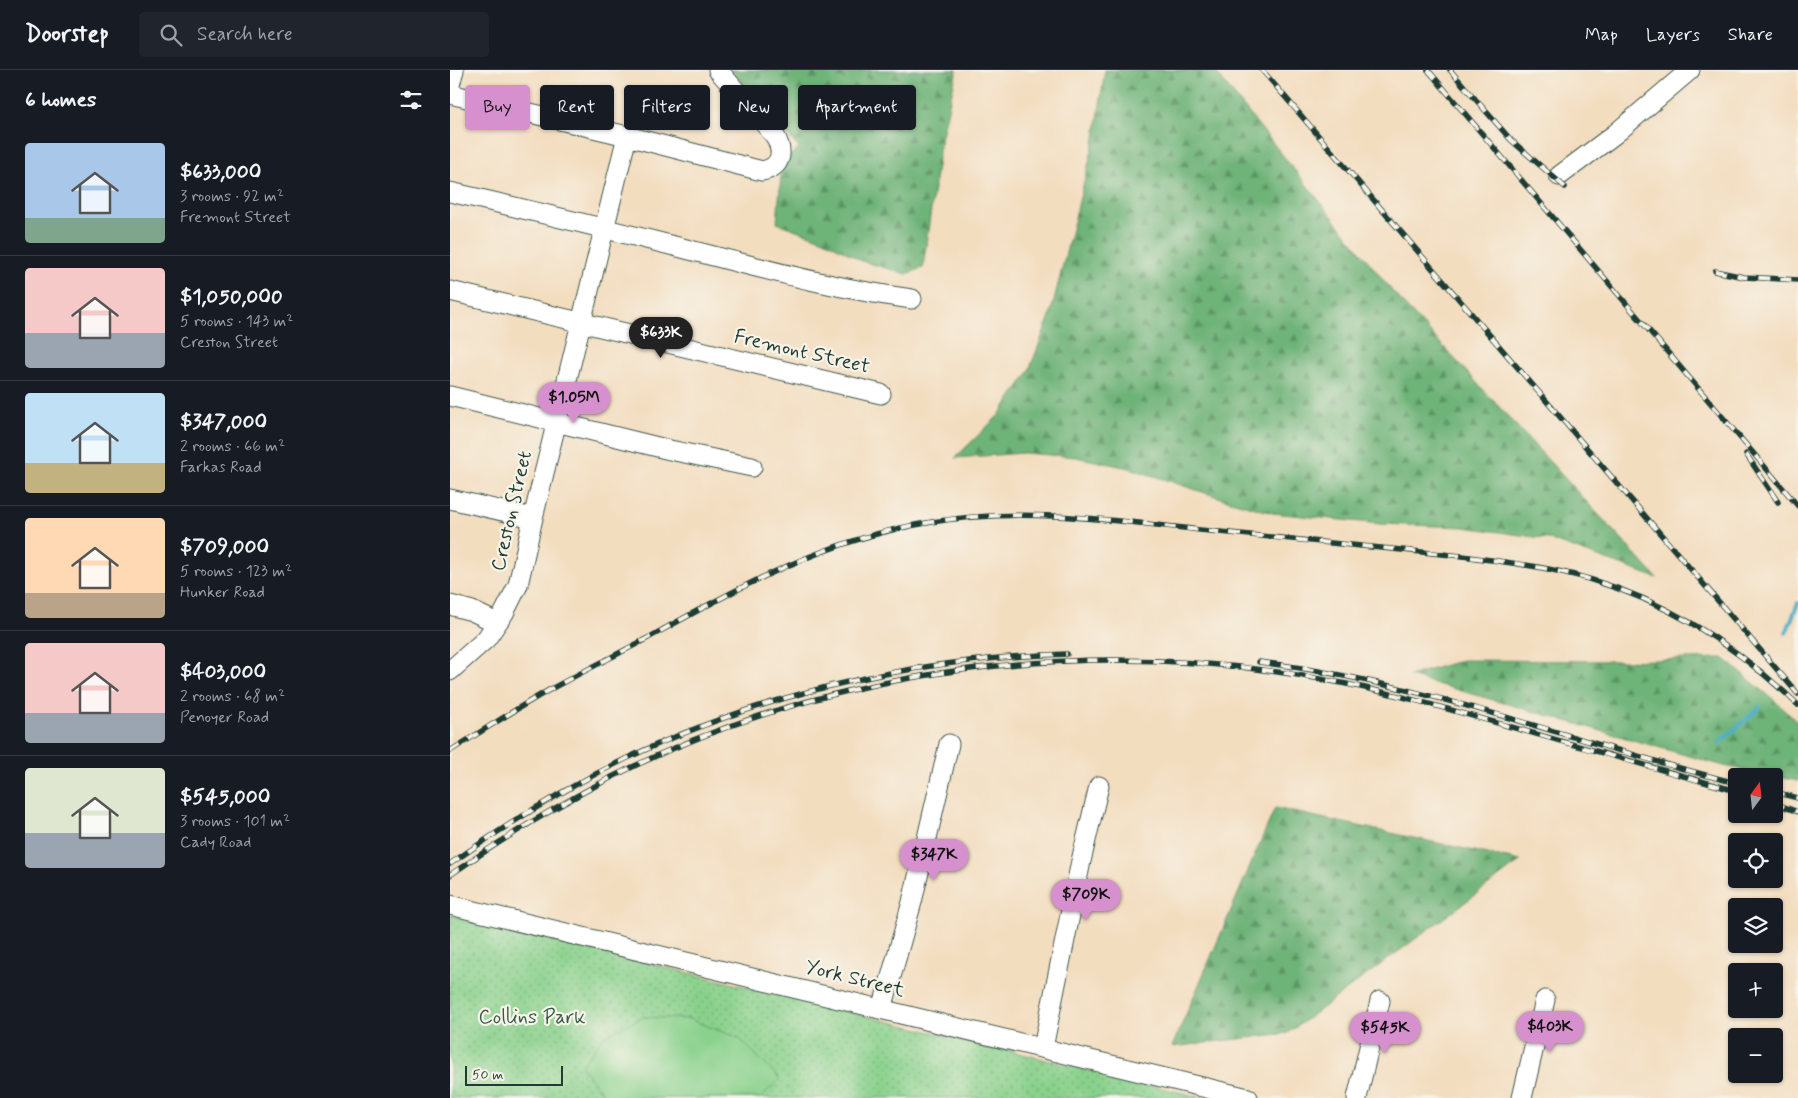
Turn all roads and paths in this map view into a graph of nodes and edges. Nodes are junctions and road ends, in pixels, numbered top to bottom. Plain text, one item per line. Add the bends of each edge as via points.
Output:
1 (454, 70) edge
2 (718, 70) edge
3 (1690, 70) edge
4 (450, 85) edge
5 (450, 94) edge
6 (627, 136) junction
7 (1559, 176) dead end
8 (450, 192) edge
9 (605, 228) junction
10 (450, 291) edge
11 (912, 298) dead end
12 (581, 323) junction
13 (881, 394) dead end
14 (450, 396) edge
15 (557, 422) junction
16 (752, 467) dead end
17 (450, 499) edge
18 (533, 518) junction
19 (450, 605) edge
20 (497, 623) junction
21 (450, 671) edge
22 (949, 744) dead end
23 (1099, 786) dead end
24 (450, 905) edge
25 (1546, 1000) dead end
26 (1380, 1001) dead end
27 (882, 1009) junction
28 (1043, 1048) junction
29 (1248, 1098) edge
30 (1356, 1098) edge
31 (1522, 1098) edge

1 - 4 street
2 - 6 street via 775,136 780,151 777,164 771,169 762,170
3 - 7 street via 1615,134
5 - 6 street
6 - 9 street, Creston Street
8 - 9 street
9 - 11 street via 786,275 870,293
9 - 12 street, Creston Street
10 - 12 street, Fremont Street
12 - 13 street, Fremont Street
12 - 15 street, Creston Street
14 - 15 street
15 - 16 street
15 - 18 street, Creston Street
17 - 18 street
18 - 20 street, Creston Street via 518,585
19 - 20 street
20 - 21 street, Creston Street via 486,639
22 - 27 street via 912,902
23 - 28 street
24 - 27 street, York Street
25 - 31 street
26 - 30 street
27 - 28 street, York Street
28 - 29 street, York Street

